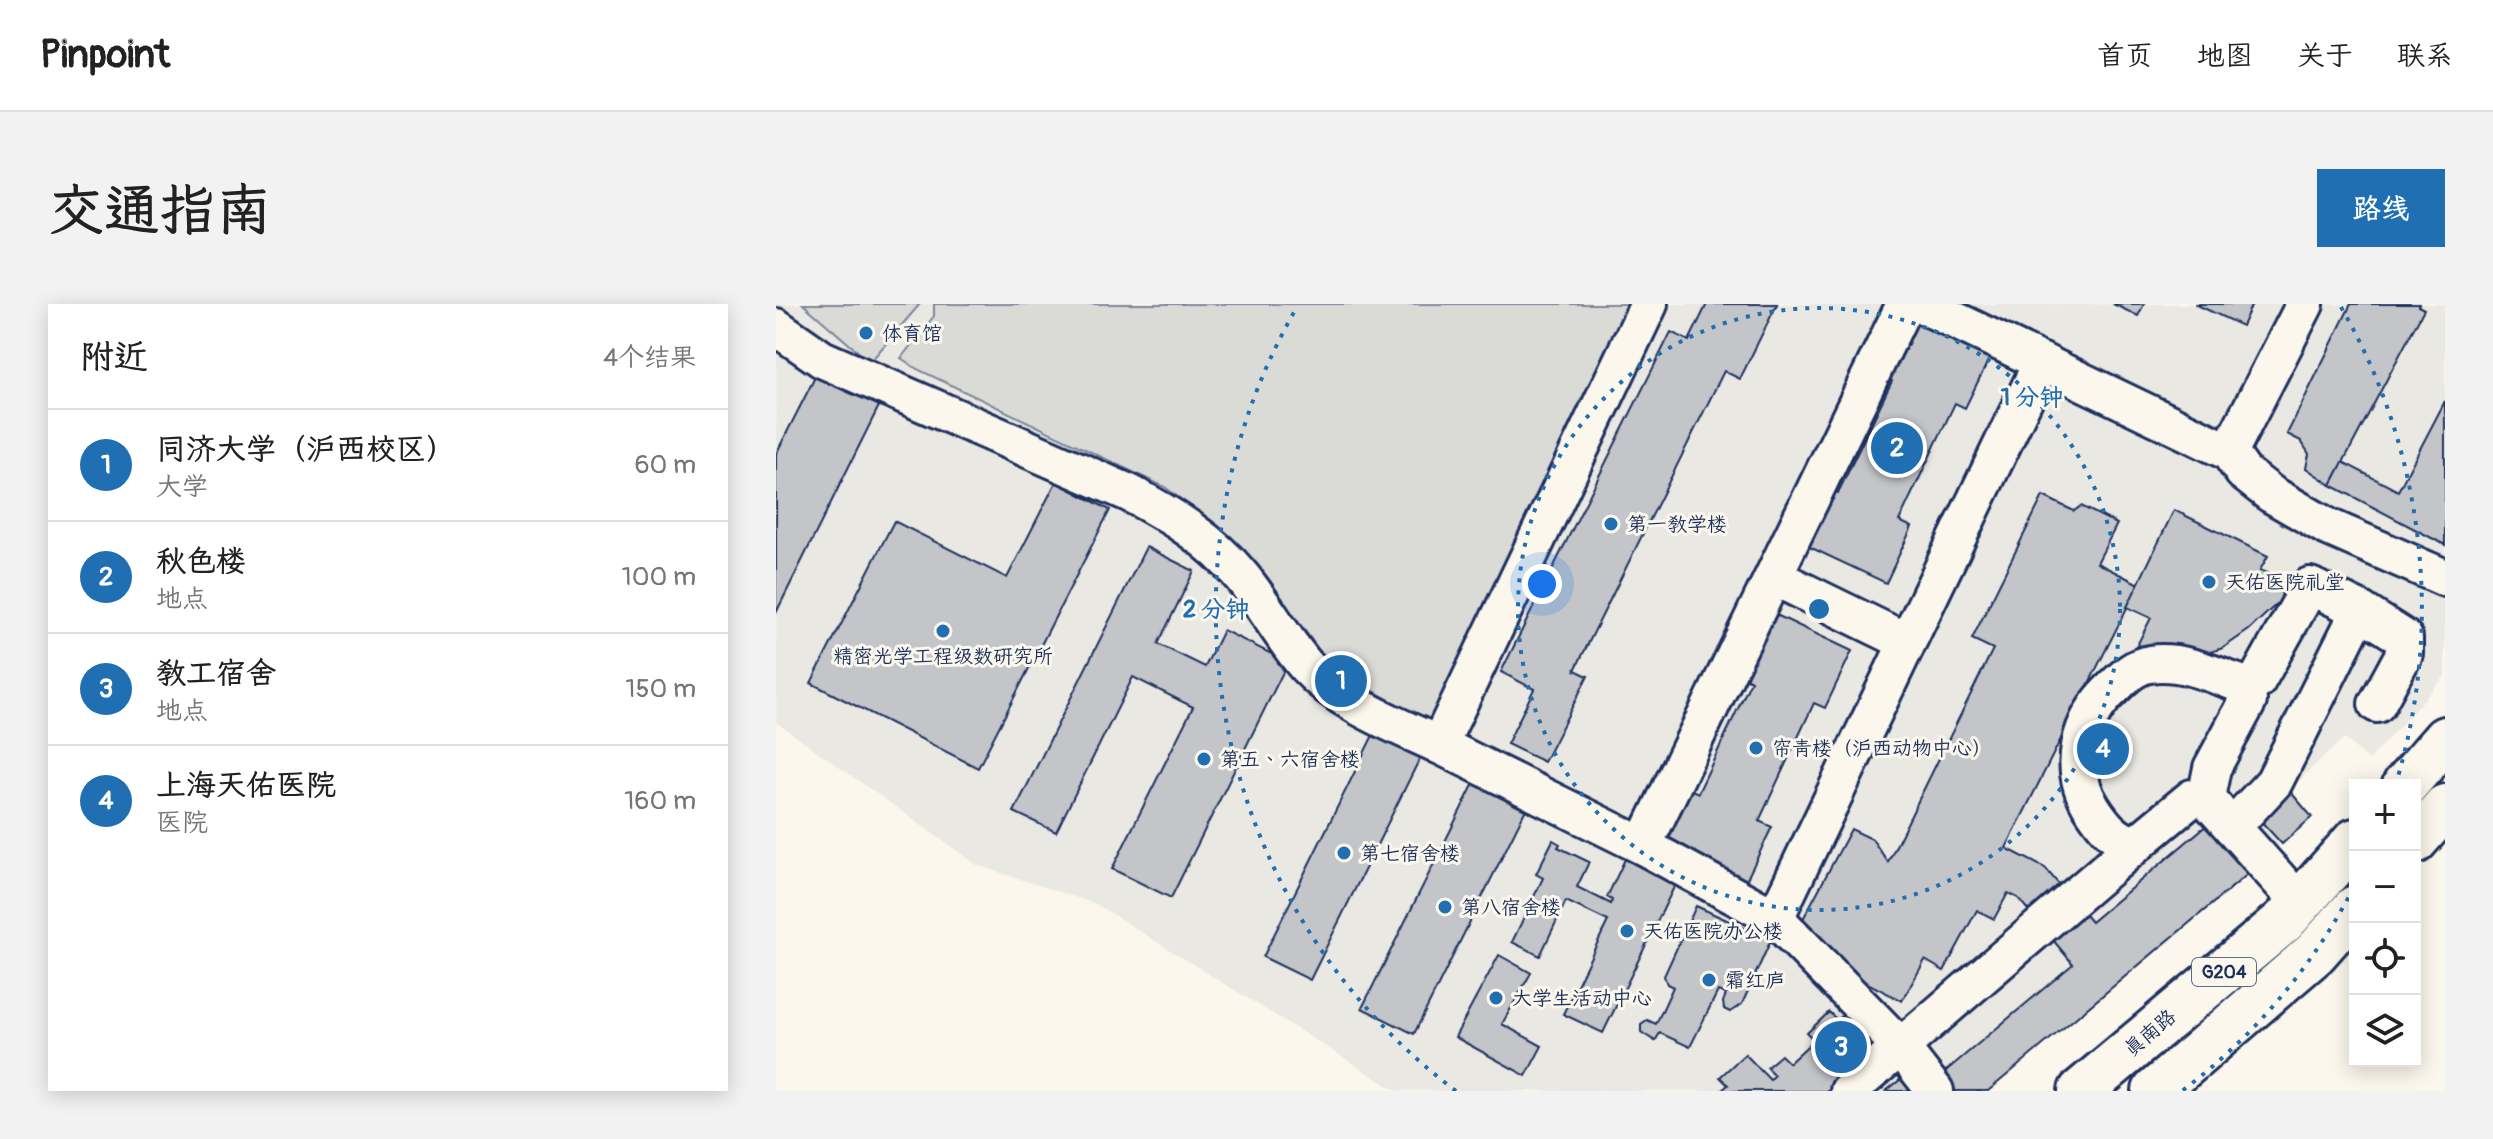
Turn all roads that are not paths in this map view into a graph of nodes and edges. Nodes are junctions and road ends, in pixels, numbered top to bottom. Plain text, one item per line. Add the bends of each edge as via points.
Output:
1 (1649, 304) edge
2 (1905, 304) edge
3 (1921, 304) edge
4 (2305, 304) edge
5 (776, 327) edge
6 (2042, 362) junction
7 (2229, 452) junction
8 (1774, 577) junction
9 (2445, 578) edge
10 (2360, 610) junction
11 (1907, 642) junction
12 (2246, 686) junction
13 (2377, 704) dead end
14 (2445, 739) edge
15 (1439, 745) junction
16 (2410, 779) edge
17 (2206, 798) junction
18 (2445, 807) edge
19 (2232, 827) junction
20 (2421, 834) edge
21 (2140, 841) junction
22 (1643, 846) junction
23 (2349, 848) edge
24 (2300, 903) junction
25 (2349, 915) edge
26 (1775, 918) junction
27 (1900, 1046) junction
28 (1849, 1091) edge
29 (1935, 1091) edge
30 (2081, 1091) edge
31 (2155, 1091) edge

1 - 15 lane
2 - 8 lane
3 - 6 lane
4 - 7 lane
5 - 15 lane via 822,359 1172,515 1240,574 1306,666 1338,695
6 - 7 lane
6 - 11 lane
7 - 9 lane via 2243,472 2326,526
8 - 11 lane
8 - 22 lane
10 - 12 lane via 2310,586 2257,681
10 - 13 lane via 2404,638 2404,654
10 - 19 lane via 2274,782
11 - 26 lane
12 - 17 lane via 2248,701 2212,768
12 - 21 lane via 2166,663 2146,664 2128,673 2091,714 2077,763 2086,798 2110,832 2129,843
14 - 16 main road
15 - 22 lane
17 - 19 lane
17 - 21 lane via 2192,798
18 - 20 main road
19 - 24 lane
21 - 27 lane
22 - 26 lane
23 - 24 main road, 真南路 / G204
24 - 30 main road, 真南路 / G204
25 - 31 main road, G204 via 2315,953
26 - 27 lane
27 - 28 lane
27 - 29 lane

